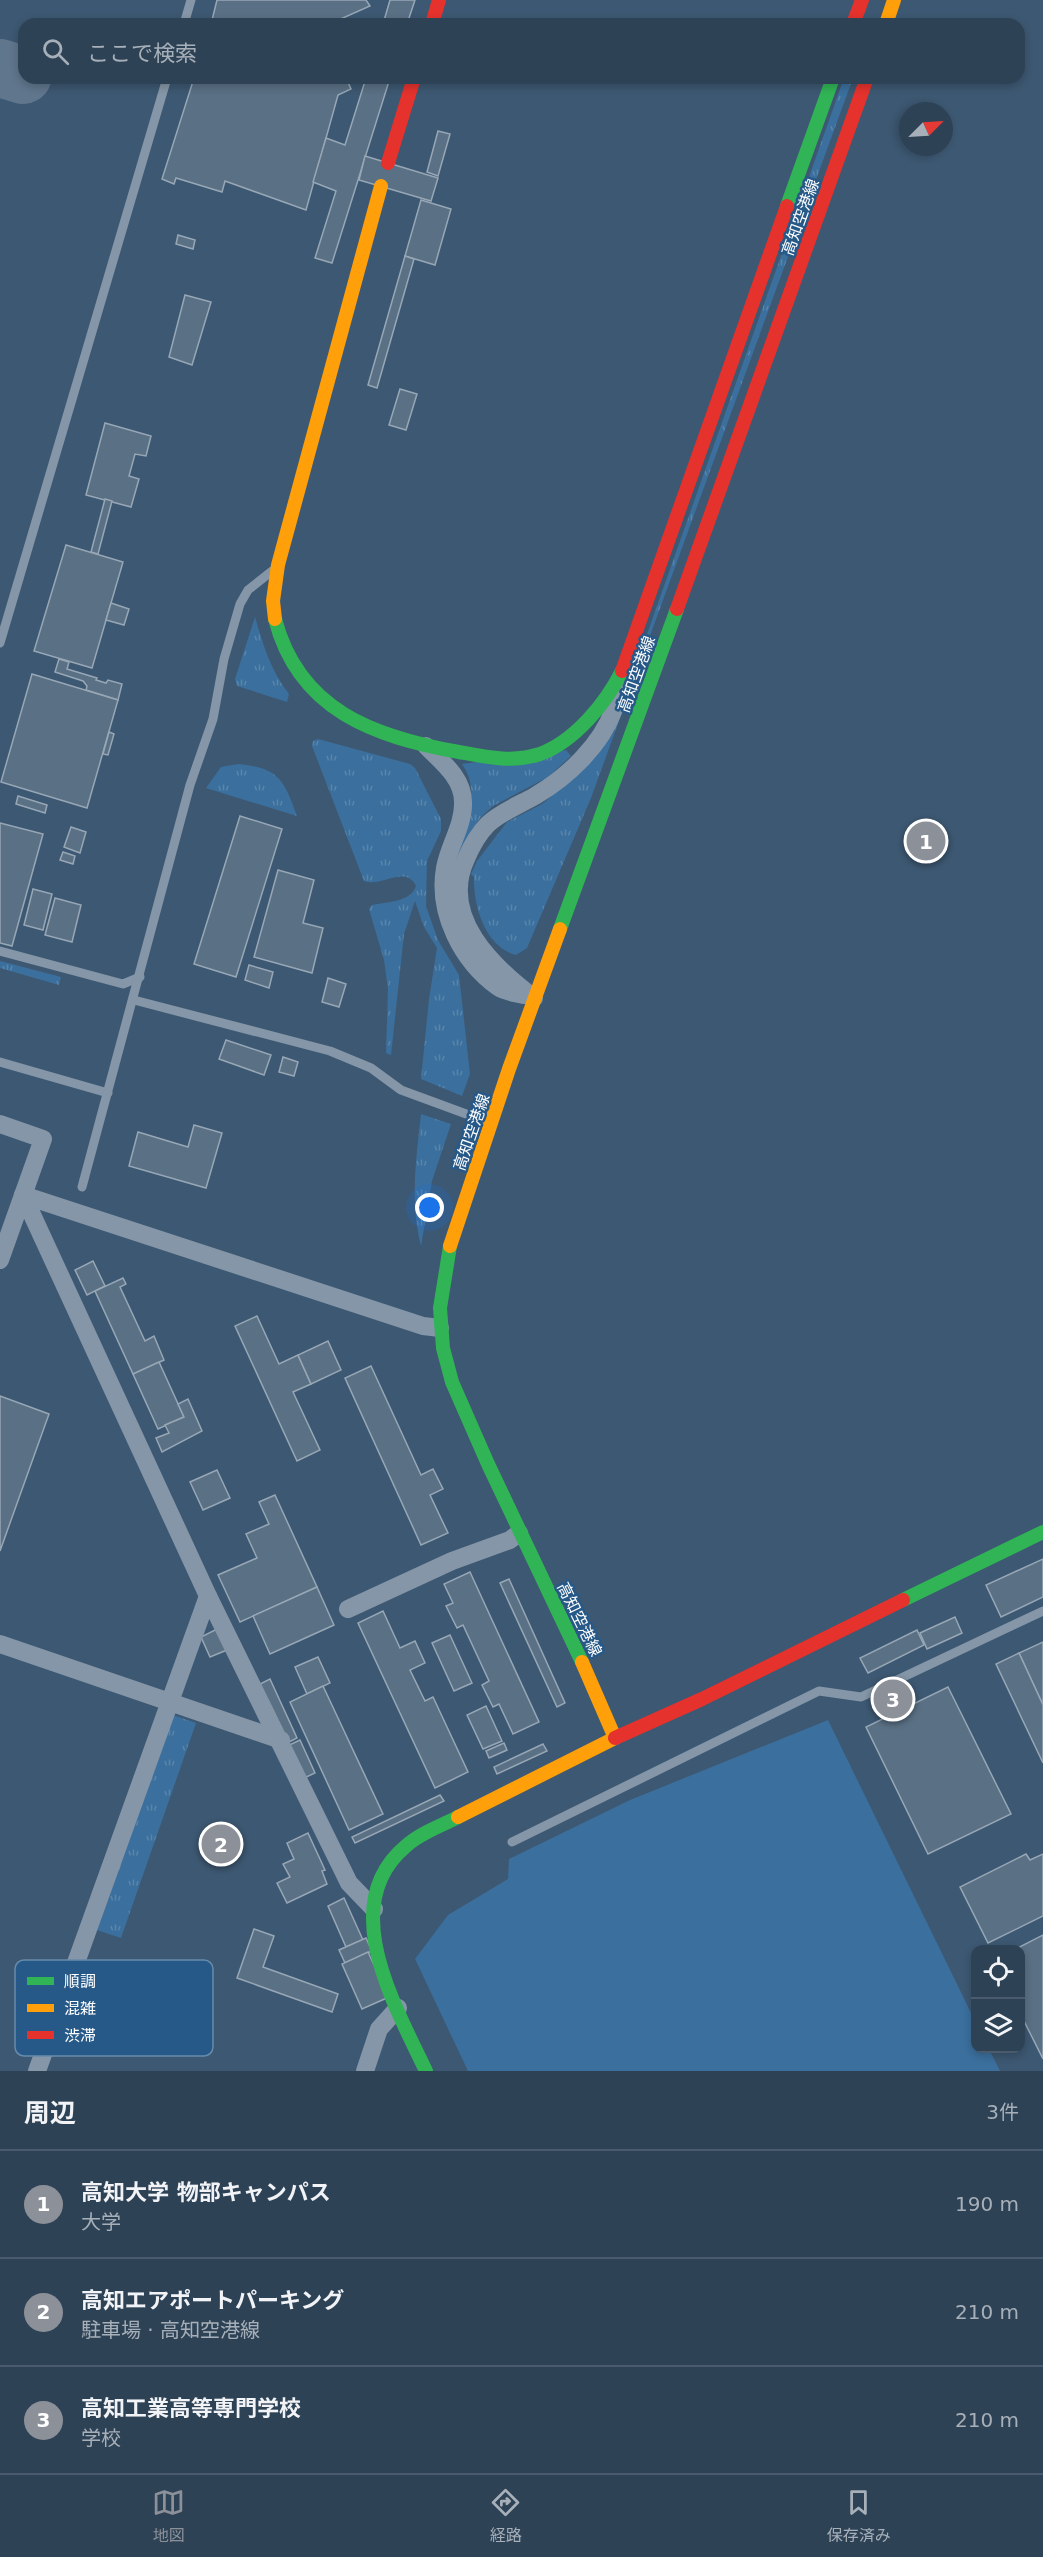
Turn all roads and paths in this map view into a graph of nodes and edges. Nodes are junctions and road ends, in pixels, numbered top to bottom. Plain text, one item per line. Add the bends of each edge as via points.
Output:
1 (191, 0) edge
2 (439, 0) edge
3 (862, 0) edge
4 (894, 0) edge
5 (186, 18) edge
6 (434, 18) edge
7 (855, 18) edge
8 (888, 18) edge
9 (165, 84) edge
10 (412, 84) edge
11 (831, 84) edge
12 (865, 84) edge
13 (388, 163) dead end
14 (381, 186) dead end
15 (278, 565) junction
16 (0, 643) edge
17 (621, 674) junction
18 (426, 746) junction
19 (0, 951) edge
20 (140, 977) junction
21 (534, 998) junction
22 (134, 1000) junction
23 (0, 1062) edge
24 (108, 1093) junction
25 (490, 1123) junction
26 (0, 1124) edge
27 (82, 1187) dead end
28 (23, 1195) junction
29 (0, 1260) edge
30 (440, 1328) junction
31 (1043, 1532) edge
32 (519, 1533) junction
33 (208, 1596) junction
34 (348, 1609) dead end
35 (1043, 1611) edge
36 (0, 1644) edge
37 (168, 1703) junction
38 (615, 1738) junction
39 (281, 1740) junction
40 (512, 1842) dead end
41 (374, 1909) junction
42 (77, 1960) edge
43 (398, 2008) junction
44 (42, 2056) edge
45 (37, 2071) edge
46 (365, 2071) edge
47 (426, 2071) edge

1 - 5 lane
2 - 6 main road
3 - 7 main road
4 - 8 main road
9 - 16 lane
10 - 13 main road
11 - 17 main road
12 - 21 main road, 高知空港線
14 - 15 main road
15 - 18 main road via 273,606 276,624 312,691 355,724
15 - 20 lane via 248,590 240,604 224,659 213,719 190,785
17 - 18 main road via 585,723 565,741 543,753 521,760 504,760
17 - 21 street via 613,710 585,753 569,772 487,825 472,844 461,868 461,906 477,944 505,976
18 - 21 street via 451,771 463,801 445,868 443,890 450,925 466,953 500,988
19 - 20 lane via 123,984
20 - 22 lane
21 - 25 main road, 高知空港線
22 - 24 lane
22 - 25 lane via 330,1051 371,1068 401,1090
23 - 24 lane
24 - 27 lane
25 - 30 main road, 高知空港線 via 458,1221 441,1297
26 - 28 street via 43,1139
28 - 29 street
28 - 30 street via 423,1326
28 - 33 street
30 - 32 main road, 高知空港線 via 444,1355 460,1401
31 - 38 main road
32 - 34 street
32 - 38 main road, 高知空港線
33 - 37 street
33 - 39 street
35 - 40 lane via 861,1697 819,1690
36 - 37 street
37 - 39 street
37 - 42 street
38 - 41 main road via 403,1847 379,1885
39 - 41 street via 349,1883
41 - 43 main road via 376,1955
43 - 46 street via 379,2029
43 - 47 main road
44 - 45 street

